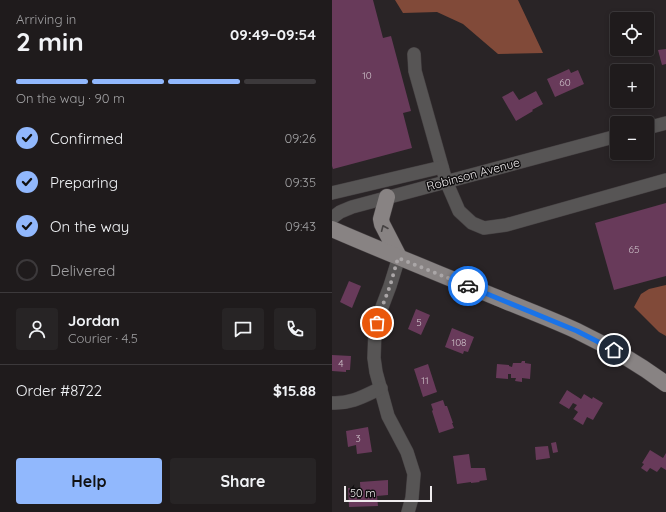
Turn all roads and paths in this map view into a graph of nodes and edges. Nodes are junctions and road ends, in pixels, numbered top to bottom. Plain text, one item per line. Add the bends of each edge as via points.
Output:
1 (414, 54) dead end
2 (666, 123) edge
3 (654, 126) edge
4 (610, 138) edge
5 (442, 167) junction
6 (666, 180) edge
7 (446, 181) junction
8 (332, 193) edge
9 (387, 197) junction
10 (332, 218) edge
11 (332, 229) edge
12 (398, 258) junction
13 (666, 384) edge
14 (381, 388) junction
15 (332, 403) edge
16 (408, 512) edge

1 - 5 street via 415,71
2 - 3 street
4 - 7 street, Robinson Avenue
5 - 7 street
5 - 8 street
6 - 7 street via 484,228 472,223 459,211
7 - 9 street, Robinson Avenue
9 - 10 street, Robinson Avenue via 352,207
12 -> 9 main road via 381,219
11 - 12 main road
12 - 13 main road via 577,331 614,350
12 - 14 street via 375,330 374,358
14 - 15 street via 354,401
14 - 16 street via 388,416 407,452 414,474

